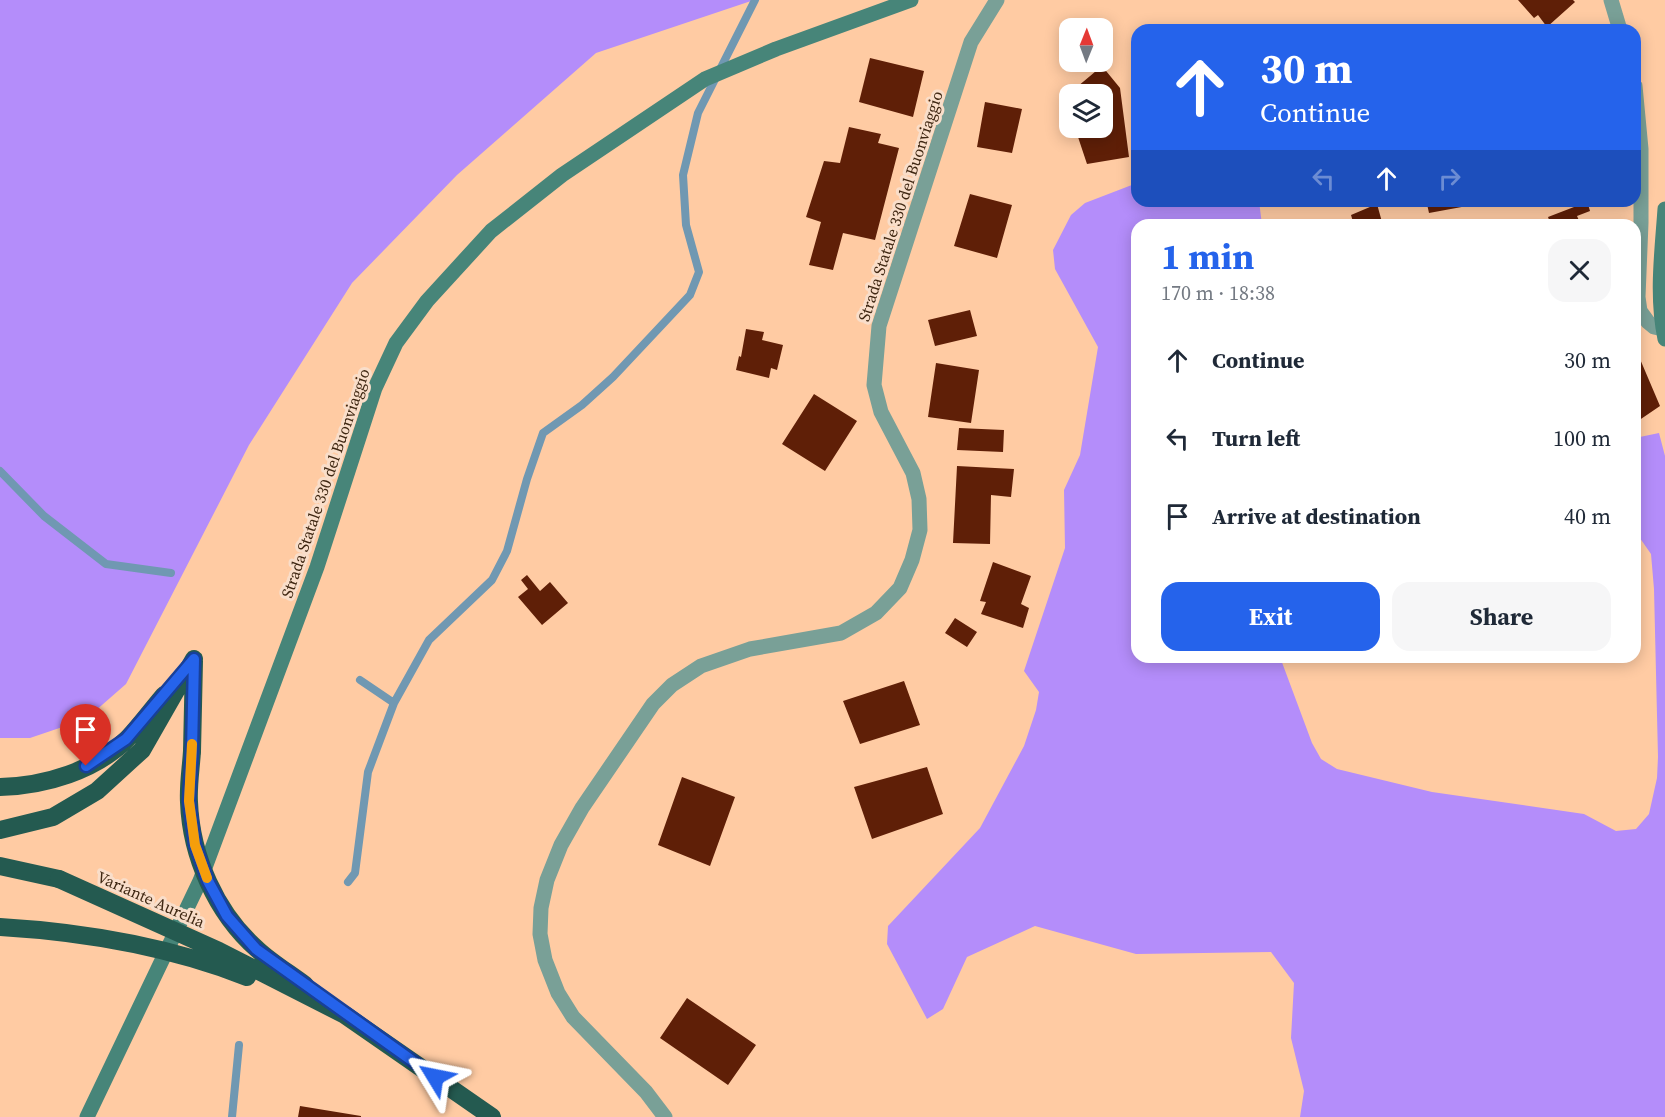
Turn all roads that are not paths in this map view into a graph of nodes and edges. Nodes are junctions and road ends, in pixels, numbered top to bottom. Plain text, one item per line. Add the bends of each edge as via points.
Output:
1 (911, 0) edge
2 (997, 0) edge
3 (1611, 0) edge
4 (1618, 24) edge
5 (1641, 160) edge
6 (1641, 207) edge
7 (1665, 209) edge
8 (1641, 312) edge
9 (1664, 334) edge
10 (194, 659) junction
11 (0, 787) edge
12 (0, 830) edge
13 (0, 866) edge
14 (0, 927) edge
15 (345, 1015) junction
16 (452, 1090) junction
17 (87, 1117) edge
18 (480, 1117) edge
19 (492, 1117) edge
20 (665, 1117) edge

1 - 17 main road, Strada Statale 330 del Buonviaggio, bridge via 705,79 562,175 491,231 427,301 396,343 375,388 317,567 200,881
2 - 20 street, Strada Statale 330 del Buonviaggio via 971,42 879,326 874,385 881,412 913,473 919,499 921,530 900,588 876,613 841,633 750,649 700,666 672,685 653,704 582,808 547,880 540,934 544,960 558,993 573,1017
3 - 4 street
5 - 6 street
7 - 9 main road via 1660,273
8 - 9 street
10 - 11 highway via 126,739 107,754 64,776 41,783
10 - 12 highway via 142,750 97,791 53,817
10 - 15 highway, bridge via 189,801 195,845 208,881 227,916 256,949
13 - 15 highway, Variante Aurelia, bridge via 58,879 219,951
14 - 15 highway, bridge via 58,930 144,945 232,971
15 - 16 highway, Variante Aurelia, bridge
16 - 18 highway, bridge
16 - 19 highway, Variante Aurelia, bridge

